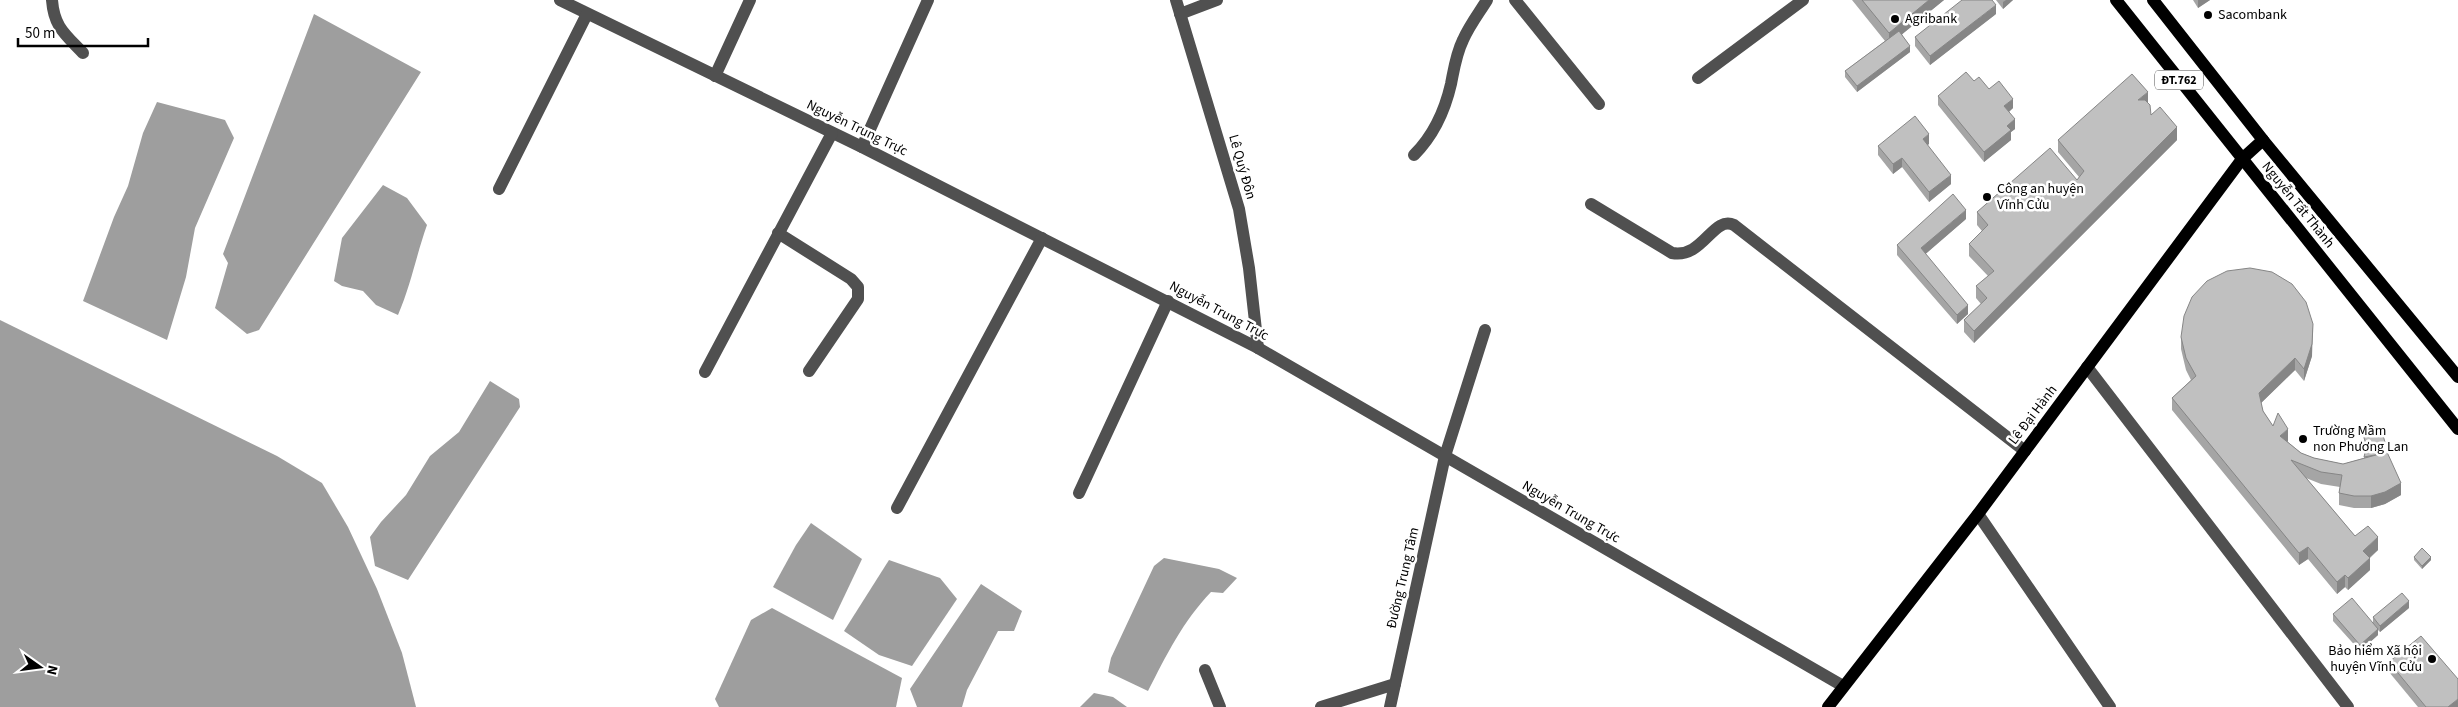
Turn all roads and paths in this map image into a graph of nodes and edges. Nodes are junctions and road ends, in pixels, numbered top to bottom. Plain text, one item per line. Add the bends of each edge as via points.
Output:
1 (52, 0) edge
2 (560, 0) edge
3 (750, 0) edge
4 (928, 0) edge
5 (1176, 0) edge
6 (1217, 0) edge
7 (1487, 0) edge
8 (1515, 0) edge
9 (1803, 0) edge
10 (2116, 0) edge
11 (2153, 0) edge
12 (587, 14) junction
13 (1180, 14) junction
14 (83, 53) dead end
15 (715, 76) junction
16 (1698, 78) dead end
17 (1599, 104) dead end
18 (832, 133) junction
19 (2263, 140) junction
20 (862, 147) junction
21 (1414, 155) dead end
22 (2242, 159) junction
23 (499, 189) dead end
24 (1591, 204) dead end
25 (778, 233) junction
26 (1042, 238) junction
27 (1168, 301) junction
28 (1485, 330) dead end
29 (1258, 348) junction
30 (2087, 367) junction
31 (809, 371) dead end
32 (704, 372) dead end
33 (2458, 377) edge
34 (2458, 429) edge
35 (2025, 451) junction
36 (1445, 456) junction
37 (1079, 493) dead end
38 (897, 508) dead end
39 (1978, 514) junction
40 (1205, 670) dead end
41 (1395, 684) junction
42 (1843, 686) junction
43 (1220, 707) edge
44 (1321, 707) edge
45 (1390, 707) edge
46 (1828, 707) edge
47 (2110, 707) edge
48 (2348, 707) edge

1 - 14 street via 58,27
2 - 12 street, Nguyễn Trung Trực
3 - 15 street
4 - 20 street
5 - 13 street, Lê Quý Đôn
6 - 13 street
7 - 21 street via 1463,39 1446,101 1432,131
8 - 17 street
9 - 16 street
10 - 22 main road, Nguyễn Tất Thành / ĐT.762
11 - 19 main road, Nguyễn Tất Thành / ĐT.762
12 - 15 street, Nguyễn Trung Trực
12 - 23 street
13 - 29 street, Lê Quý Đôn via 1238,209
15 - 18 street, Nguyễn Trung Trực
18 - 20 street, Nguyễn Trung Trực
18 - 25 street
19 - 22 main road, Lê Đại Hành
19 - 33 main road, Nguyễn Tất Thành
20 - 26 street, Nguyễn Trung Trực
22 - 30 main road, Lê Đại Hành
22 - 34 main road, Nguyễn Tất Thành
24 - 35 street via 1672,253 1682,255 1692,252 1721,224 1734,225
25 - 31 street via 852,279 858,288 858,299
25 - 32 street
26 - 27 street, Nguyễn Trung Trực
26 - 38 street
27 - 29 street, Nguyễn Trung Trực
27 - 37 street
28 - 36 street, Đường Trung Tâm
29 - 36 street, Nguyễn Trung Trực
30 - 35 main road, Lê Đại Hành
30 - 48 street
35 - 39 main road, Lê Đại Hành
36 - 41 street, Đường Trung Tâm
36 - 42 street, Nguyễn Trung Trực
39 - 42 main road, Lê Đại Hành
39 - 47 street
40 - 43 street
41 - 44 street
41 - 45 street, Đường Trung Tâm
42 - 46 main road, Lê Đại Hành

